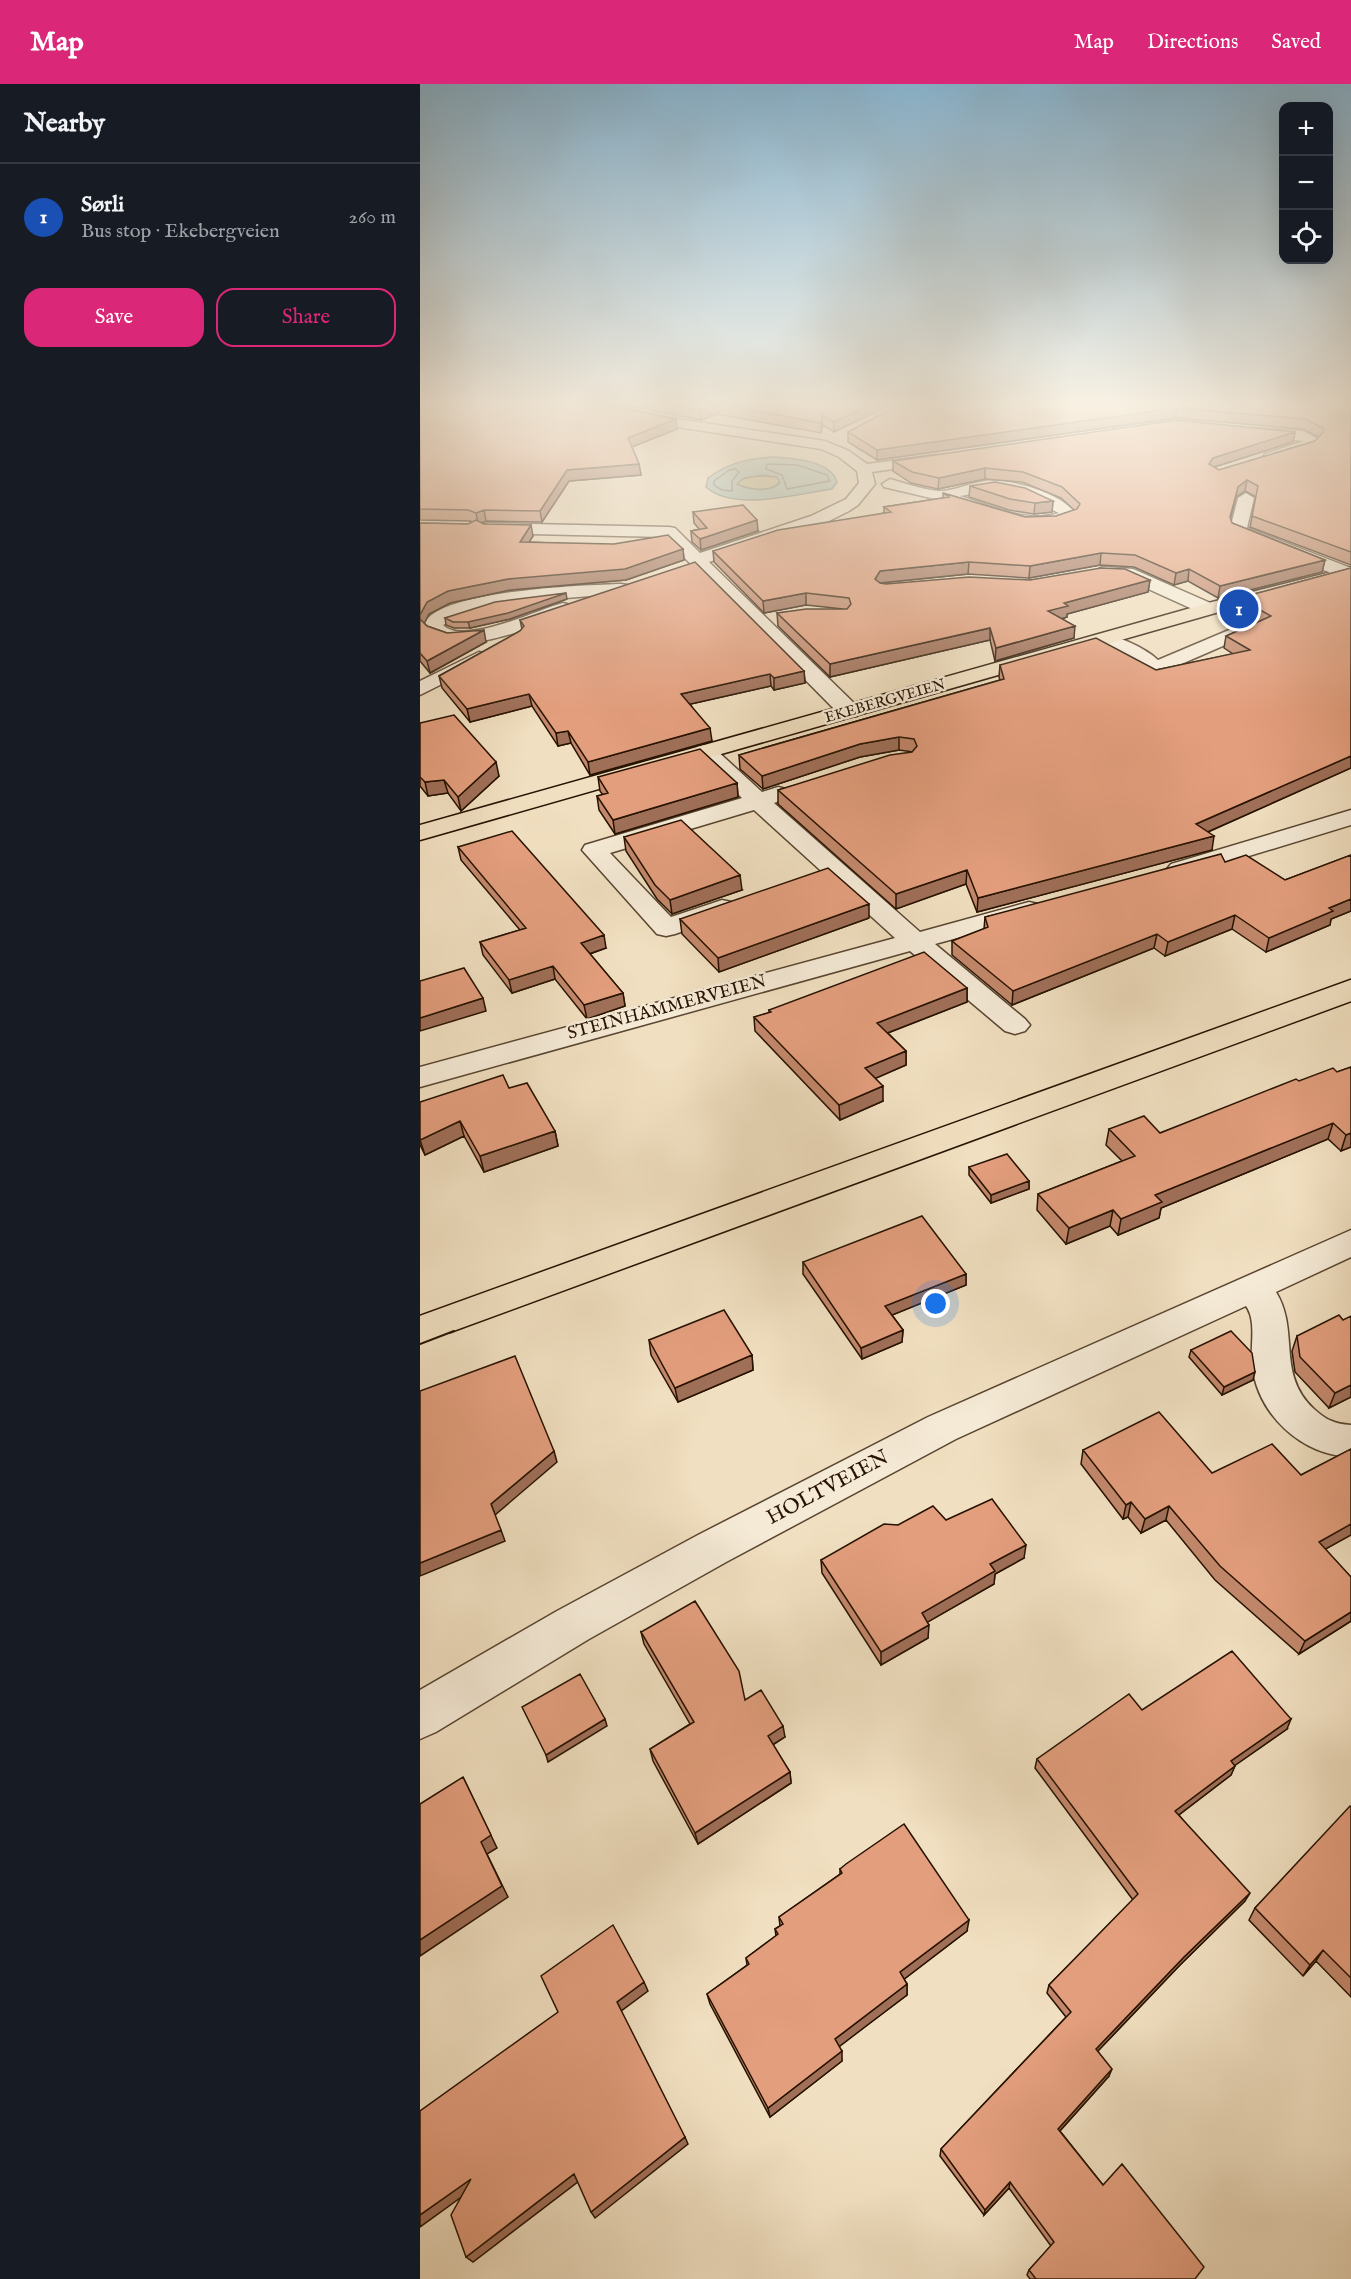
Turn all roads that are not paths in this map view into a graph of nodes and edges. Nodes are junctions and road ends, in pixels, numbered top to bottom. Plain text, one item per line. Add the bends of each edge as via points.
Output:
1 (849, 506) edge
2 (971, 506) edge
3 (1059, 506) edge
4 (1244, 506) edge
5 (486, 528) edge
6 (700, 561) junction
7 (682, 569) edge
8 (1349, 572) edge
9 (1086, 574) edge
10 (641, 582) edge
11 (621, 589) junction
12 (1211, 608) junction
13 (420, 612) edge
14 (448, 614) junction
15 (783, 617) edge
16 (526, 621) junction
17 (760, 621) junction
18 (1104, 639) junction
19 (420, 689) edge
20 (849, 711) junction
21 (705, 752) junction
22 (800, 786) edge
23 (758, 801) junction
24 (1351, 817) edge
25 (420, 833) edge
26 (1161, 874) edge
27 (743, 901) edge
28 (1051, 904) edge
29 (914, 939) junction
30 (1015, 1025) dead end
31 (420, 1077) edge
32 (1351, 1243) edge
33 (1251, 1288) junction
34 (1351, 1441) edge
35 (420, 1716) edge

1 - 6 street
2 - 3 street via 1011,519 1039,522 1069,515
4 - 8 street via 1238,529 1242,532
5 - 6 street via 669,532
6 - 7 street
6 - 17 street
8 - 12 main road, EKEBERGVEIEN
9 - 12 street via 1127,573
10 - 11 street
11 - 14 street via 518,595 491,599
11 - 16 street
12 - 18 main road, EKEBERGVEIEN
12 - 18 street via 1248,628 1156,669 1145,658
13 - 14 street
14 - 16 street via 433,628 452,638 483,635
15 - 17 street
16 - 19 street via 511,640
17 - 20 street
18 - 20 main road, EKEBERGVEIEN
20 - 21 main road, EKEBERGVEIEN
21 - 23 street
21 - 25 main road, EKEBERGVEIEN
22 - 23 street
23 - 27 street via 594,850 666,928
23 - 29 street via 821,873
24 - 26 street
28 - 29 street, STEINHAMMERVEIEN
29 - 30 street
29 - 31 street, STEINHAMMERVEIEN
32 - 33 street, HOLTVEIEN
33 - 34 street via 1267,1306 1272,1368 1284,1400 1306,1426 1323,1437
33 - 35 street, HOLTVEIEN via 942,1428 713,1548

